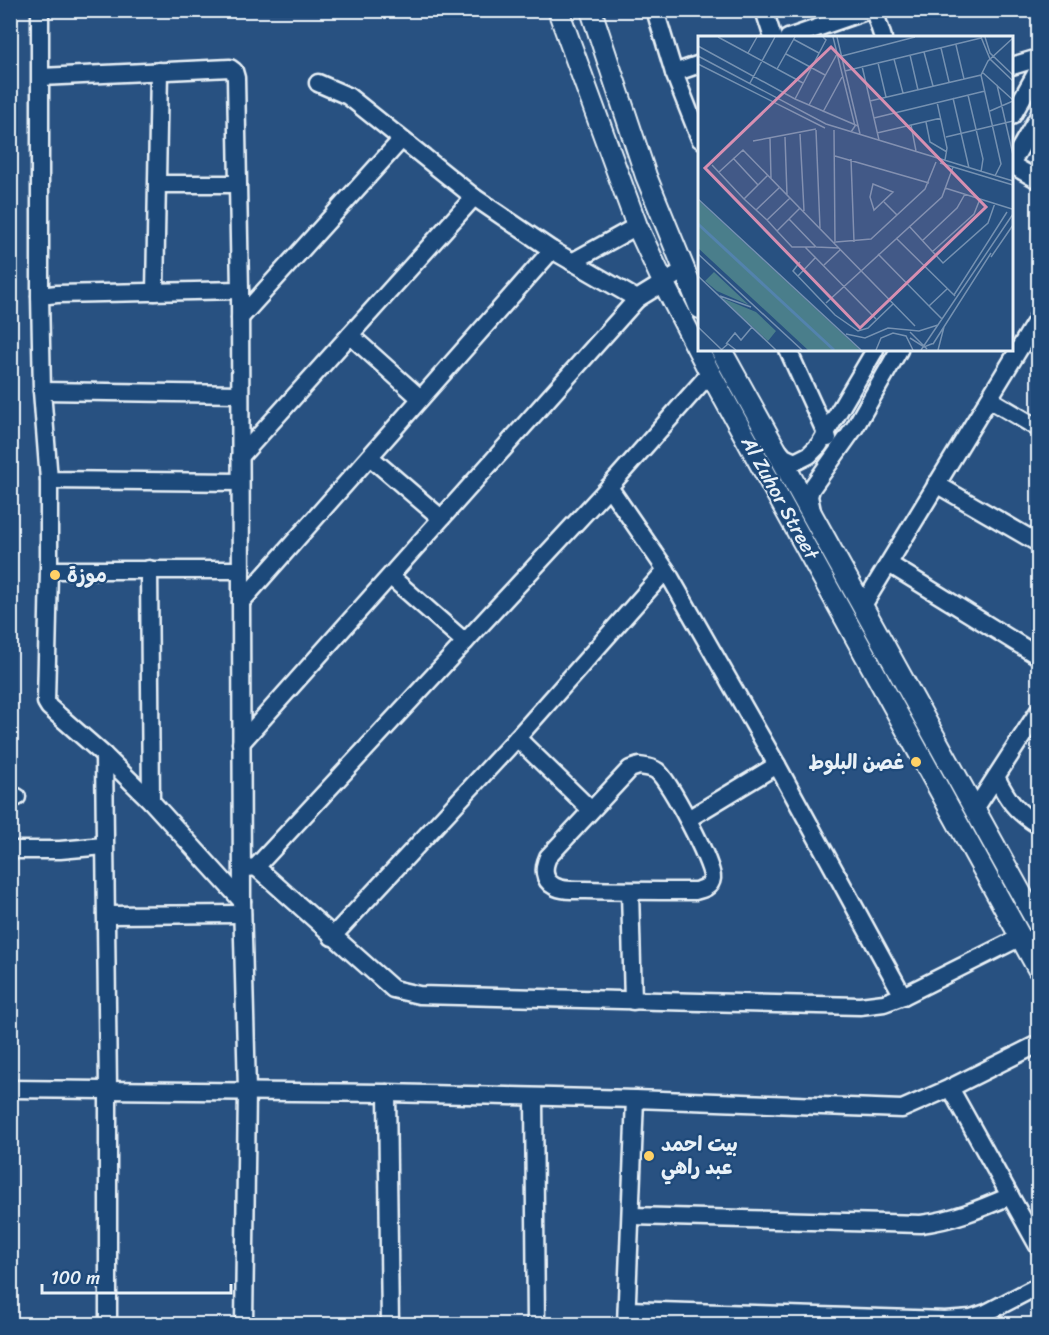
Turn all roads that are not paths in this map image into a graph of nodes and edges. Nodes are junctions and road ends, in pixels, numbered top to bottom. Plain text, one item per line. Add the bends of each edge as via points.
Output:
1 (558, 10) edge
2 (591, 10) edge
3 (655, 10) edge
4 (764, 10) edge
5 (869, 10) edge
6 (874, 10) edge
7 (40, 13) dead end
8 (772, 36) edge
9 (794, 36) edge
10 (882, 36) edge
11 (1038, 58) edge
12 (698, 64) edge
13 (1013, 65) edge
14 (1038, 70) edge
15 (159, 71) junction
16 (674, 73) junction
17 (41, 77) junction
18 (318, 83) dead end
19 (1013, 113) edge
20 (1038, 117) edge
21 (698, 136) edge
22 (401, 140) junction
23 (1013, 160) edge
24 (1013, 164) edge
25 (1038, 180) edge
26 (158, 184) junction
27 (237, 184) junction
28 (474, 197) junction
29 (637, 226) junction
30 (552, 250) junction
31 (572, 262) junction
32 (684, 270) junction
33 (663, 282) junction
34 (240, 290) junction
35 (155, 292) junction
36 (40, 296) junction
37 (637, 299) junction
38 (698, 305) edge
39 (240, 318) junction
40 (1038, 318) edge
41 (350, 335) junction
42 (698, 350) edge
43 (699, 351) edge
44 (723, 351) edge
45 (788, 351) edge
46 (873, 351) edge
47 (898, 351) edge
48 (710, 373) junction
49 (42, 391) junction
50 (240, 394) junction
51 (420, 398) junction
52 (989, 399) junction
53 (1038, 428) edge
54 (826, 432) junction
55 (775, 446) junction
56 (836, 455) junction
57 (240, 457) junction
58 (370, 457) junction
59 (49, 480) junction
60 (240, 482) junction
61 (936, 484) junction
62 (609, 487) junction
63 (814, 517) junction
64 (441, 518) junction
65 (1038, 543) edge
66 (889, 564) junction
67 (149, 569) junction
68 (49, 570) junction
69 (241, 570) junction
70 (666, 570) junction
71 (391, 577) junction
72 (241, 602) junction
73 (862, 607) junction
74 (465, 642) junction
75 (1038, 656) edge
76 (1038, 712) edge
77 (517, 738) junction
78 (241, 743) junction
79 (104, 755) junction
80 (777, 765) junction
81 (996, 777) junction
82 (151, 801) junction
83 (975, 809) junction
84 (591, 810) junction
85 (688, 819) junction
86 (1038, 825) edge
87 (104, 846) junction
88 (10, 850) edge
89 (249, 868) junction
90 (630, 892) junction
91 (242, 907) junction
92 (106, 915) junction
93 (1038, 924) edge
94 (332, 937) junction
95 (1022, 937) junction
96 (1038, 969) edge
97 (903, 996) junction
98 (633, 1001) junction
99 (1038, 1044) edge
100 (950, 1088) junction
101 (10, 1089) edge
102 (108, 1089) junction
103 (247, 1090) junction
104 (387, 1093) junction
105 (534, 1098) junction
106 (635, 1099) junction
107 (1010, 1196) junction
108 (632, 1216) junction
109 (1038, 1246) edge
110 (1038, 1286) edge
111 (626, 1317) edge
112 (108, 1324) edge
113 (244, 1324) edge
114 (390, 1324) edge
115 (536, 1324) edge

1 - 29 main road, Al Zuhor Street
2 - 32 main road via 646,176
3 - 16 street
4 - 8 street
5 - 9 street
6 - 10 street
7 - 17 street
11 - 13 street
12 - 16 street
14 - 19 street
15 - 17 street
15 - 26 street
15 - 27 street via 234,71
16 - 21 street
17 - 36 street
18 - 22 street via 348,96
20 - 23 street
22 - 28 street
22 - 39 street
24 - 25 street
26 - 27 street
26 - 35 street
27 - 34 street
28 - 30 street
28 - 41 street
29 - 31 street
29 - 33 main road, Al Zuhor Street
30 - 31 street
30 - 51 street
31 - 37 street
32 - 33 street
32 - 38 main road
33 - 37 street
33 - 42 main road, Al Zuhor Street
34 - 35 street
34 - 39 street
35 - 36 street
36 - 49 street
37 - 64 street
39 - 50 street
40 - 52 street
41 - 51 street
41 - 57 street
43 - 48 main road, Al Zuhor Street
44 - 55 main road, Al Zuhor Street
45 - 54 street
46 - 54 street
47 - 56 street
48 - 62 street
48 - 95 main road, Al Zuhor Street
49 - 50 street
49 - 59 street
50 - 57 street
51 - 58 street
52 - 53 street
52 - 61 street
54 - 55 street via 809,455 795,462 784,458
54 - 56 street
55 - 63 main road, Al Zuhor Street
56 - 63 street via 808,496
57 - 60 street
58 - 64 street
58 - 72 street
59 - 60 street
59 - 68 street
60 - 69 street
61 - 65 street
61 - 66 street
62 - 70 street
62 - 74 street
63 - 73 main road, Al Zuhor Street
64 - 71 street
66 - 73 street
66 - 75 street
67 - 68 street
67 - 69 street
67 - 82 street
68 - 79 street via 46,702
69 - 72 street
70 - 77 street
70 - 80 street
71 - 74 street
71 - 78 street
72 - 78 street
73 - 83 main road, Al Zuhor Street
74 - 89 street
76 - 81 street
77 - 84 street
77 - 94 street
78 - 89 street
79 - 82 street
79 - 87 street
80 - 85 street
80 - 97 street
81 - 83 street
81 - 86 street via 1008,800
82 - 91 street
83 - 93 main road, Al Zuhor Street
84 - 85 street via 630,769 639,766 662,777
84 - 90 street via 548,857 546,878 558,888
85 - 90 street via 711,871 709,885 695,891
87 - 88 street
87 - 92 street
89 - 91 street
89 - 94 street
90 - 98 street
91 - 92 street
91 - 103 street
92 - 102 street
94 - 98 street via 393,989 419,995
95 - 96 main road, Al Zuhor Street
95 - 97 street
97 - 98 street via 860,1006
99 - 100 street
100 - 106 street via 902,1109
100 - 107 street
101 - 102 street
102 - 103 street
102 - 112 street
103 - 104 street
103 - 113 street
104 - 105 street
104 - 114 street
105 - 106 street
105 - 115 street
106 - 108 street
107 - 108 street via 962,1216 921,1224
107 - 109 street
108 - 111 street
110 - 111 street via 970,1318

